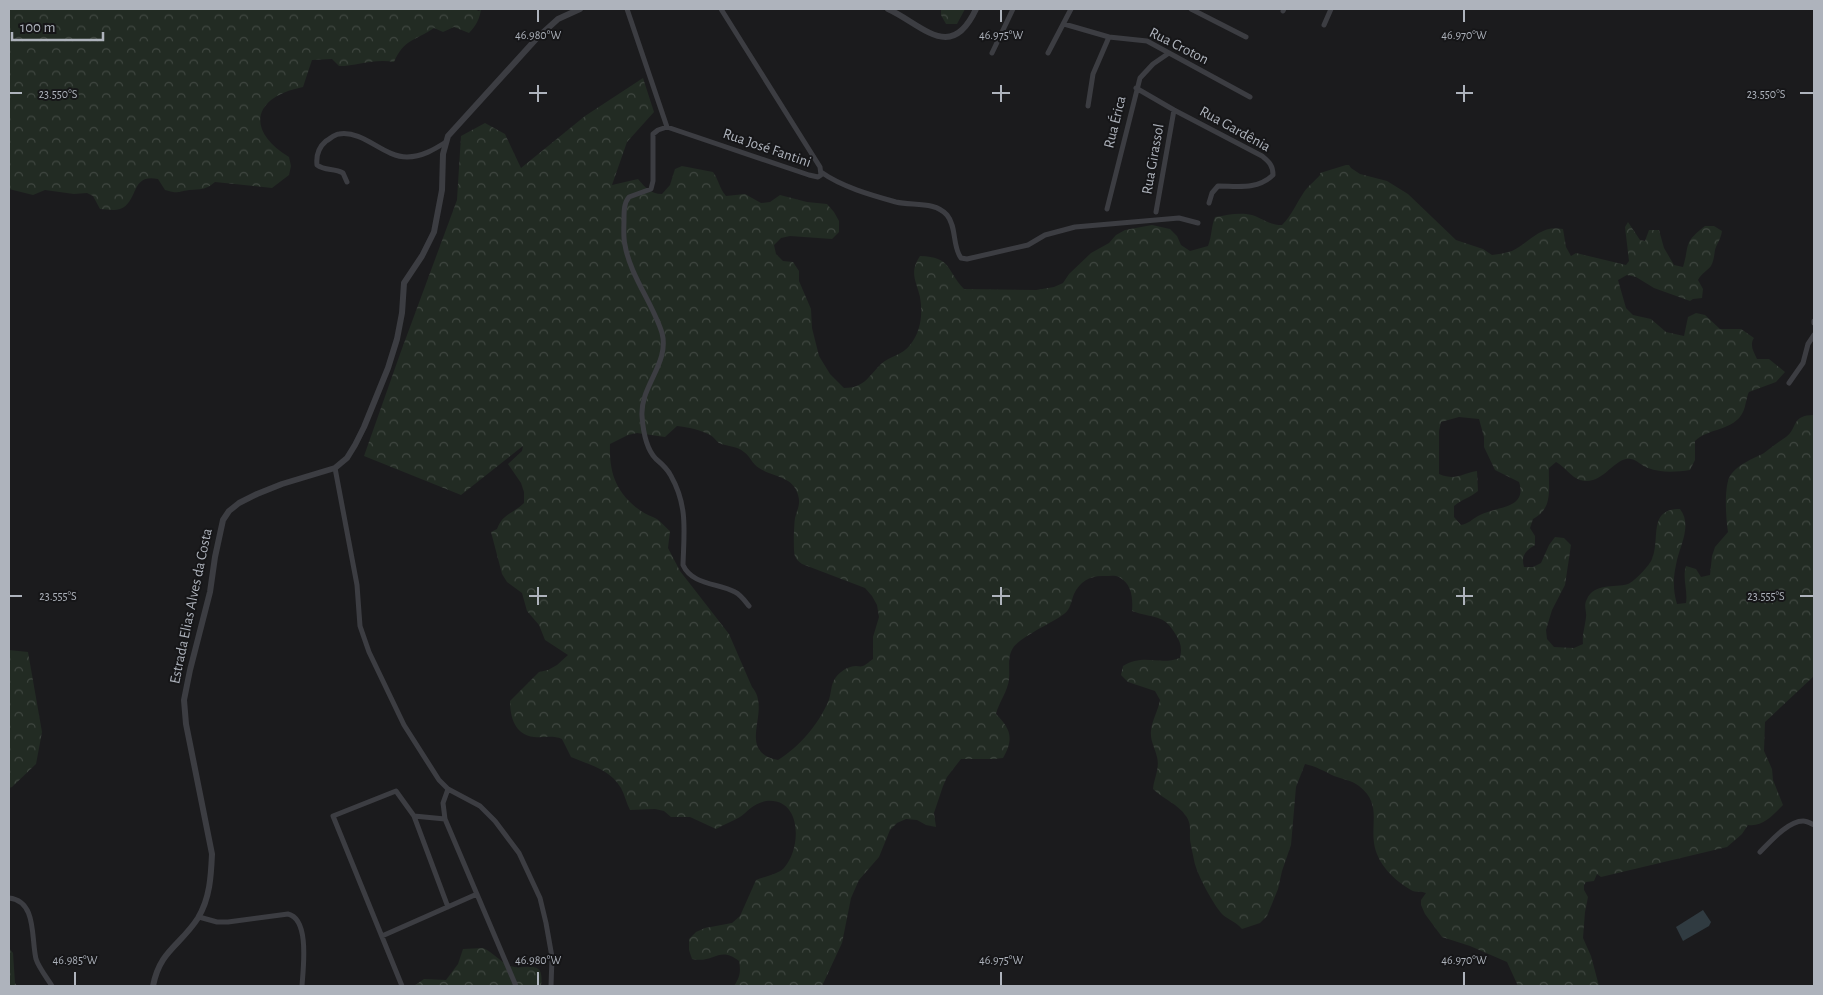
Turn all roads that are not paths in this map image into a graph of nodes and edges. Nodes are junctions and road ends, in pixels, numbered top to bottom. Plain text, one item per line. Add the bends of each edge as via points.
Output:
1 (580, 9) edge
2 (627, 9) edge
3 (721, 9) edge
4 (888, 9) edge
5 (976, 9) edge
6 (1013, 9) edge
7 (1070, 9) edge
8 (1191, 9) edge
9 (1331, 9) edge
10 (1064, 24) junction
11 (1324, 25) dead end
12 (1109, 37) junction
13 (1246, 37) dead end
14 (992, 53) dead end
15 (1048, 53) dead end
16 (1169, 53) junction
17 (1136, 88) junction
18 (1250, 97) dead end
19 (1088, 106) dead end
20 (1174, 110) junction
21 (667, 127) junction
22 (446, 142) junction
23 (821, 172) junction
24 (346, 182) dead end
25 (1209, 202) dead end
26 (1107, 209) dead end
27 (1156, 212) dead end
28 (1198, 223) dead end
29 (1814, 336) edge
30 (1789, 383) dead end
31 (335, 468) junction
32 (750, 606) dead end
33 (448, 789) junction
34 (414, 816) junction
35 (445, 819) junction
36 (1814, 825) edge
37 (1760, 852) dead end
38 (477, 894) junction
39 (9, 898) edge
40 (448, 907) junction
41 (199, 916) junction
42 (382, 936) junction
43 (52, 986) edge
44 (153, 986) edge
45 (302, 986) edge
46 (402, 986) edge
47 (516, 986) edge
48 (551, 986) edge

1 - 22 street, Estrada Elias Alves da Costa via 558,19 538,38 453,130
2 - 21 street
3 - 23 street, Rua José Fantini
4 - 5 street via 933,34 948,37 964,30
6 - 14 street
7 - 10 street
8 - 13 street
9 - 11 street
10 - 12 street, Rua Croton
10 - 15 street
12 - 16 street, Rua Croton via 1148,41
12 - 19 street via 1093,74
16 - 17 street, Rua Érica via 1145,71
16 - 18 street, Rua Croton
17 - 20 street, Rua Gardênia
17 - 26 street, Rua Érica
20 - 25 street, Rua Gardênia via 1262,156 1272,166 1272,175 1264,183 1218,186
20 - 27 street, Rua Girassol
21 - 23 street, Rua José Fantini via 814,177
21 - 32 street via 653,134 651,189 630,197 624,215 625,247 664,346 642,404 644,432 650,451 672,477 681,500 685,520 684,568 694,577 735,592
22 - 24 street via 431,152 407,157 393,154 352,134 338,134 323,144 316,157 317,165 322,169 338,170
22 - 31 street, Estrada Elias Alves da Costa via 434,232 404,283 397,339 375,402 355,445
23 - 28 street via 847,185 897,202 935,207 946,214 956,238 958,255 967,259 1028,245 1044,235 1076,227 1172,219
29 - 30 street via 1808,344 1803,363
31 - 33 street via 357,586 360,626 369,652 404,725
31 - 41 street, Estrada Elias Alves da Costa via 257,494 240,503 223,520 210,592 184,700 212,854 208,892
33 - 35 street via 443,803
33 - 48 street via 480,806 519,853 540,898 552,961
34 - 35 street
34 - 40 street
34 - 42 street via 396,791 333,816
35 - 38 street
36 - 37 street via 1806,820 1799,821 1783,830
38 - 40 street
38 - 47 street
39 - 43 street via 23,903 28,911 37,961
40 - 42 street
41 - 44 street, Estrada Elias Alves da Costa via 162,960
41 - 45 street via 228,922 293,915 299,923 303,941
42 - 46 street

